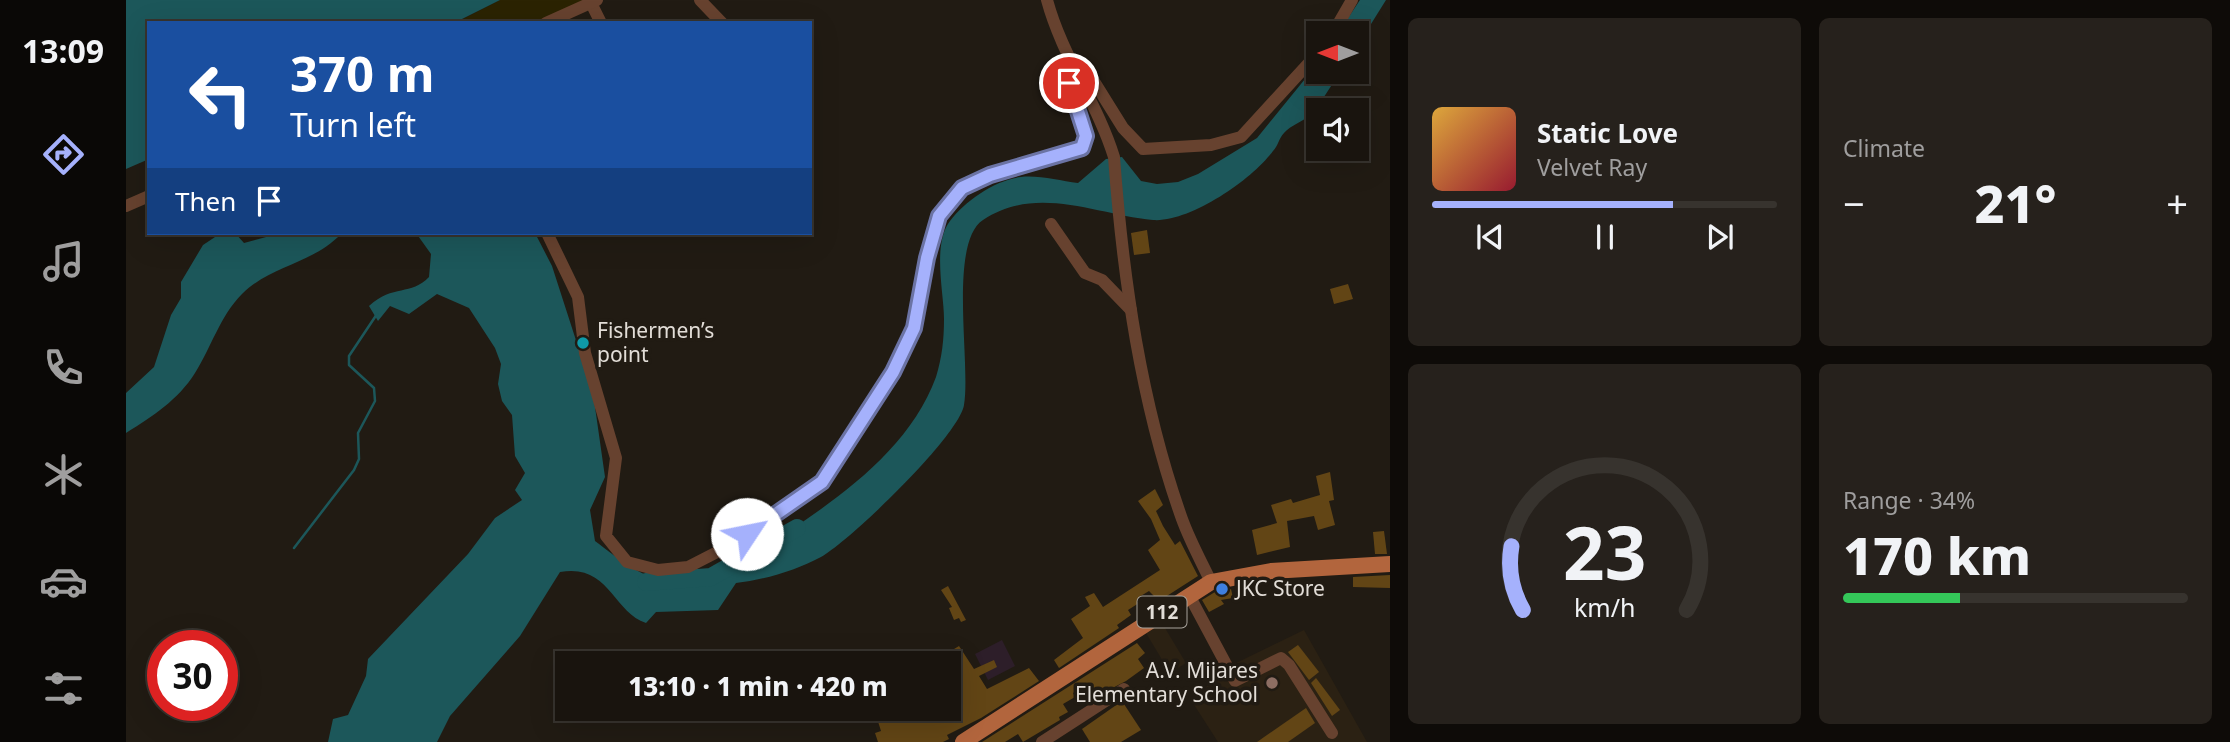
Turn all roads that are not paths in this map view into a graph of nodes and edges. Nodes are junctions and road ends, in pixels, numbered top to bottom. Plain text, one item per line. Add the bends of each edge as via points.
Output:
1 (700, 0) edge
2 (1047, 0) edge
3 (1352, 0) edge
4 (594, 2) edge
5 (551, 21) edge
6 (600, 21) edge
7 (720, 21) edge
8 (1340, 21) edge
9 (1306, 66) edge
10 (1078, 77) junction
11 (147, 197) edge
12 (126, 206) edge
13 (1051, 223) dead end
14 (548, 235) edge
15 (1131, 310) junction
16 (1390, 564) edge
17 (1211, 582) junction
18 (1189, 594) junction
19 (1124, 689) dead end
20 (1332, 733) dead end
21 (963, 742) edge
22 (1042, 742) edge

1 - 7 street
2 - 10 street
3 - 8 street
4 - 5 street
4 - 6 street
9 - 10 street via 1241,137 1211,145 1143,149 1123,128 1090,75 1084,71
10 - 14 street via 1069,83 1086,136 1082,148 962,188 939,216 914,328 893,372 822,482 725,548 688,567 658,570 627,562 606,536 616,458 585,353 578,297
10 - 15 street via 1114,157
11 - 12 street
13 - 15 street via 1085,273 1102,280
15 - 17 street via 1162,457 1183,522
16 - 17 main road, 112 via 1271,571
17 - 18 main road, 112
18 - 20 street via 1235,681 1281,658
18 - 21 main road, 112
19 - 22 street

